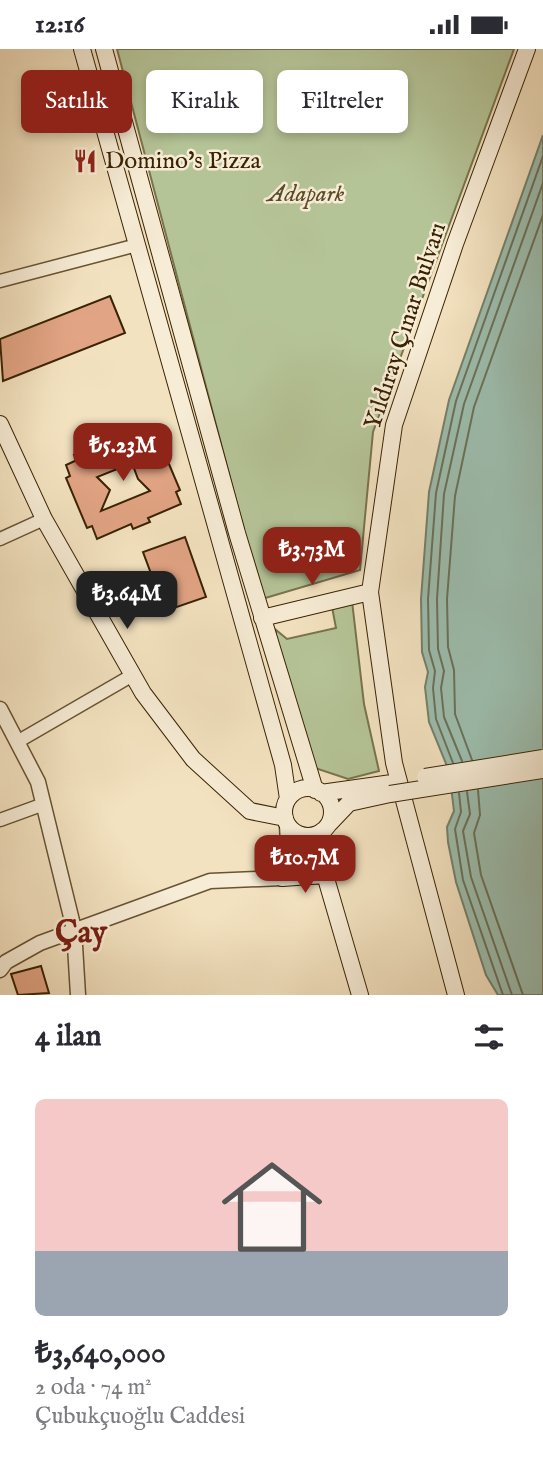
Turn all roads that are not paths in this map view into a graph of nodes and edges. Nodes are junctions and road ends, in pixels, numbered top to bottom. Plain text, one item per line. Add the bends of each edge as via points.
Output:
1 (82, 49) edge
2 (104, 49) edge
3 (527, 49) edge
4 (137, 245) junction
5 (0, 281) edge
6 (0, 424) edge
7 (44, 519) junction
8 (0, 539) edge
9 (370, 592) junction
10 (262, 618) junction
11 (131, 676) junction
12 (0, 709) edge
13 (17, 742) junction
14 (543, 758) edge
15 (543, 770) edge
16 (391, 788) junction
17 (318, 791) junction
18 (288, 799) junction
19 (44, 804) junction
20 (0, 820) edge
21 (291, 826) junction
22 (324, 829) junction
23 (325, 875) junction
24 (282, 878) junction
25 (74, 929) junction
26 (0, 970) edge
27 (78, 995) edge
28 (360, 995) edge
29 (456, 995) edge

1 - 4 main road
2 - 10 main road
3 - 9 main road, Yıldıray Çınar Bulvarı via 454,244 394,425
4 - 5 street
4 - 18 main road via 283,765
6 - 7 main road
7 - 8 street
7 - 11 main road
9 - 10 main road
9 - 29 main road, Yıldıray Çınar Bulvarı via 394,762
10 - 17 main road
11 - 13 street
11 - 21 main road via 193,759 250,811
12 - 13 street
13 - 19 street
14 - 16 main road, bridge
15 - 16 main road, bridge
16 - 17 main road
16 - 22 main road via 349,803
17 - 18 main road via 300,790
17 - 22 main road via 330,805
18 - 21 main road
19 - 20 street
19 - 25 street
21 - 22 main road
21 - 23 main road
21 - 24 street via 289,862
22 - 23 main road
23 - 24 main road
23 - 28 main road
24 - 25 street via 209,881
25 - 26 street via 6,962
25 - 27 street

